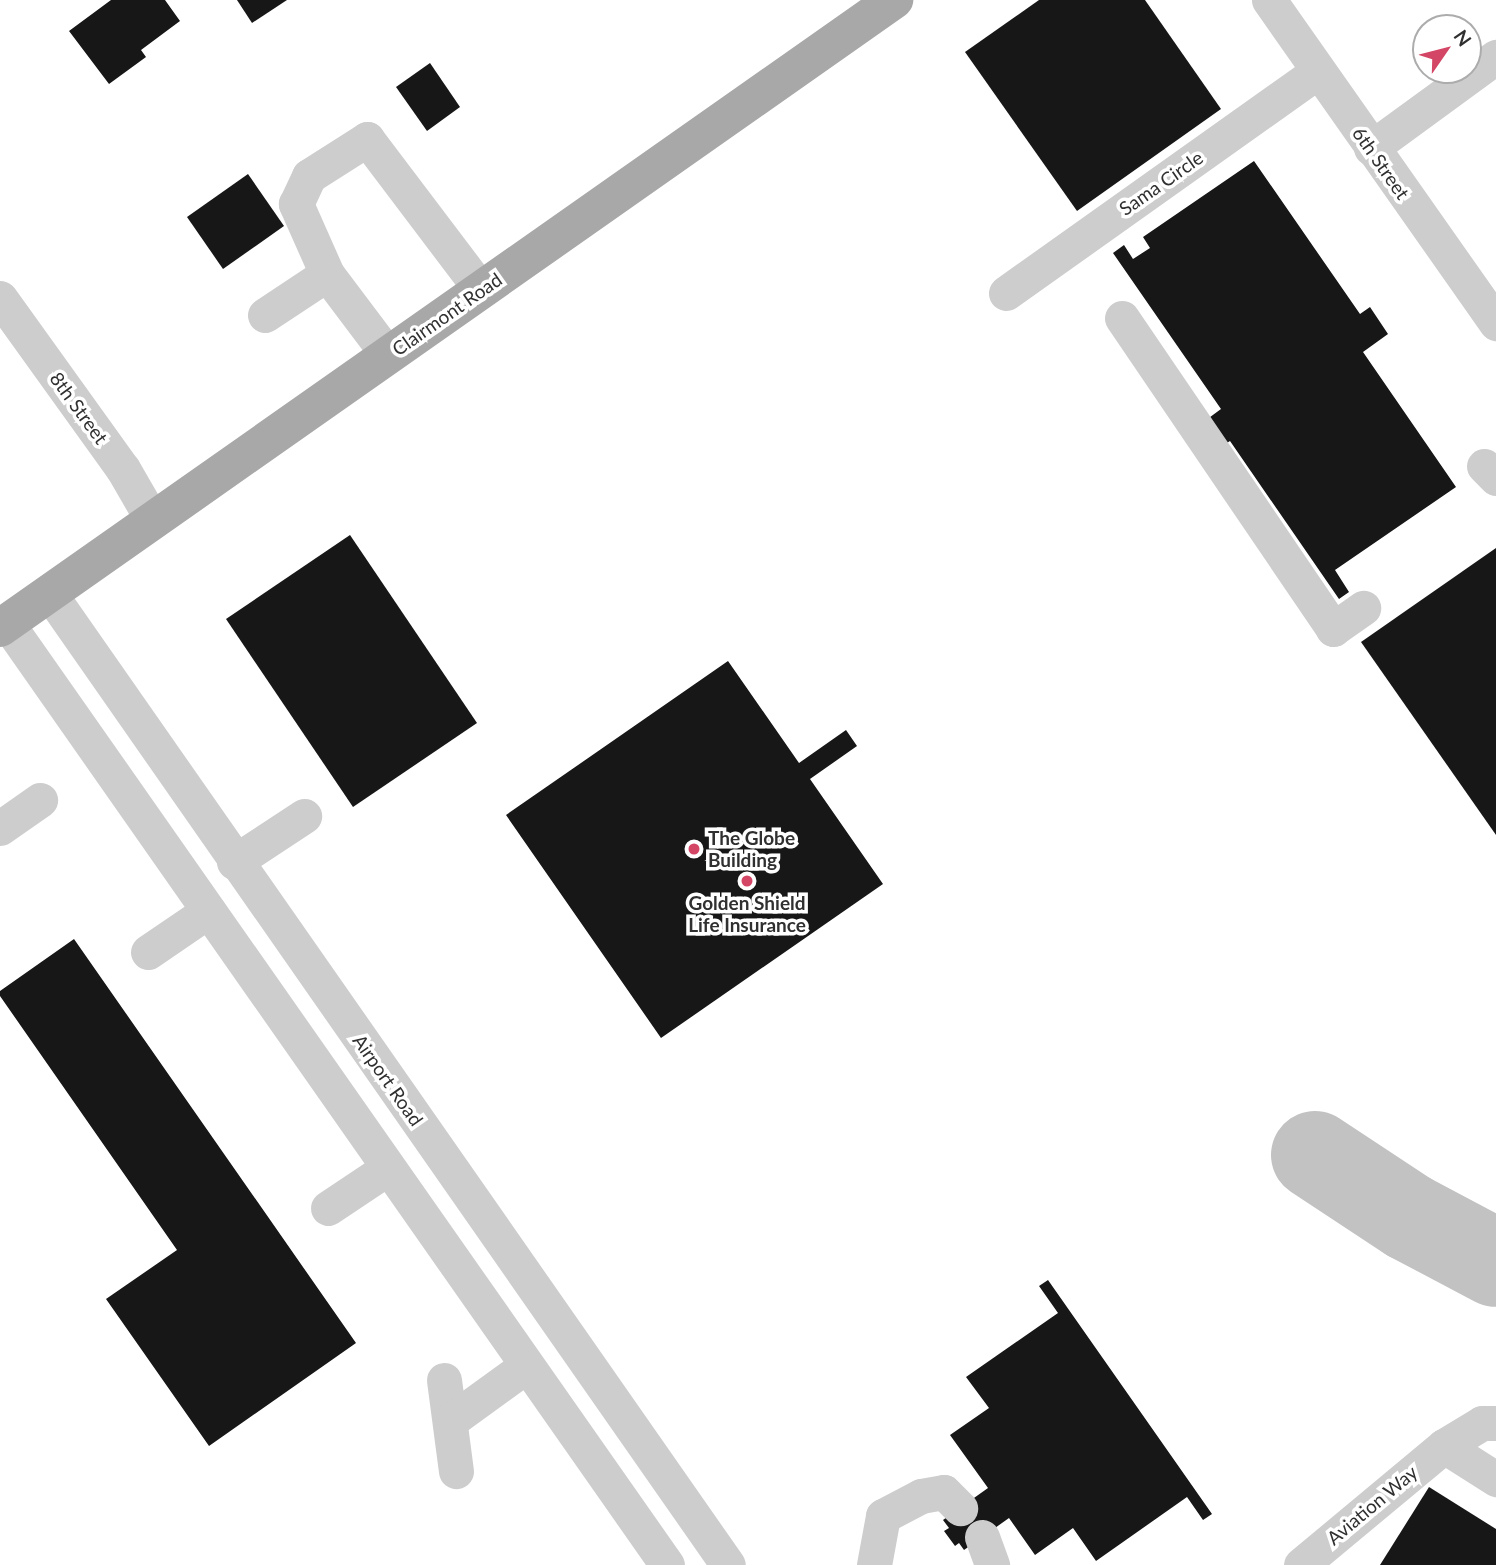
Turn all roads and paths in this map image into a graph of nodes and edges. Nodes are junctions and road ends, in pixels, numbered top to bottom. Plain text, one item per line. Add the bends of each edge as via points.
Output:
1 (894, 0) edge
2 (1269, 0) edge
3 (1496, 57) edge
4 (1317, 72) junction
5 (1371, 148) junction
6 (327, 274) junction
7 (481, 290) junction
8 (1006, 293) dead end
9 (0, 298) edge
10 (265, 315) dead end
11 (1122, 318) dead end
12 (1496, 323) edge
13 (388, 355) junction
14 (153, 521) junction
15 (50, 594) junction
16 (1363, 608) dead end
17 (3, 626) edge
18 (40, 800) dead end
19 (304, 816) dead end
20 (0, 828) edge
21 (234, 862) junction
22 (208, 911) junction
23 (148, 952) dead end
24 (388, 1168) junction
25 (328, 1208) dead end
26 (526, 1366) junction
27 (444, 1380) dead end
28 (450, 1421) junction
29 (1496, 1423) edge
30 (1444, 1446) junction
31 (456, 1471) dead end
32 (1496, 1479) edge
33 (960, 1508) dead end
34 (667, 1565) edge
35 (728, 1565) edge
36 (874, 1565) edge
37 (1301, 1565) edge

1 - 7 main road, Clairmont Road
2 - 4 street, 6th Street
3 - 5 street
4 - 5 street, 6th Street
4 - 8 street, Sama Circle
5 - 12 street, 6th Street
6 - 7 street via 296,204 309,176 367,139
6 - 10 street
6 - 13 street
7 - 13 main road, Clairmont Road
9 - 14 street, 8th Street via 123,469
11 - 16 street via 1334,629
13 - 14 main road, Clairmont Road
14 - 15 main road, Clairmont Road
15 - 17 main road, Clairmont Road
15 - 21 street, Airport Road
17 - 22 street
18 - 20 street
19 - 21 street
21 - 35 street, Airport Road
22 - 23 street
22 - 24 street
24 - 25 street
24 - 26 street
26 - 28 street
26 - 34 street
27 - 28 street
28 - 31 street
29 - 30 street, Aviation Way via 1482,1423
30 - 32 street
30 - 37 street, Aviation Way
33 - 36 street via 944,1492 921,1496 883,1516

